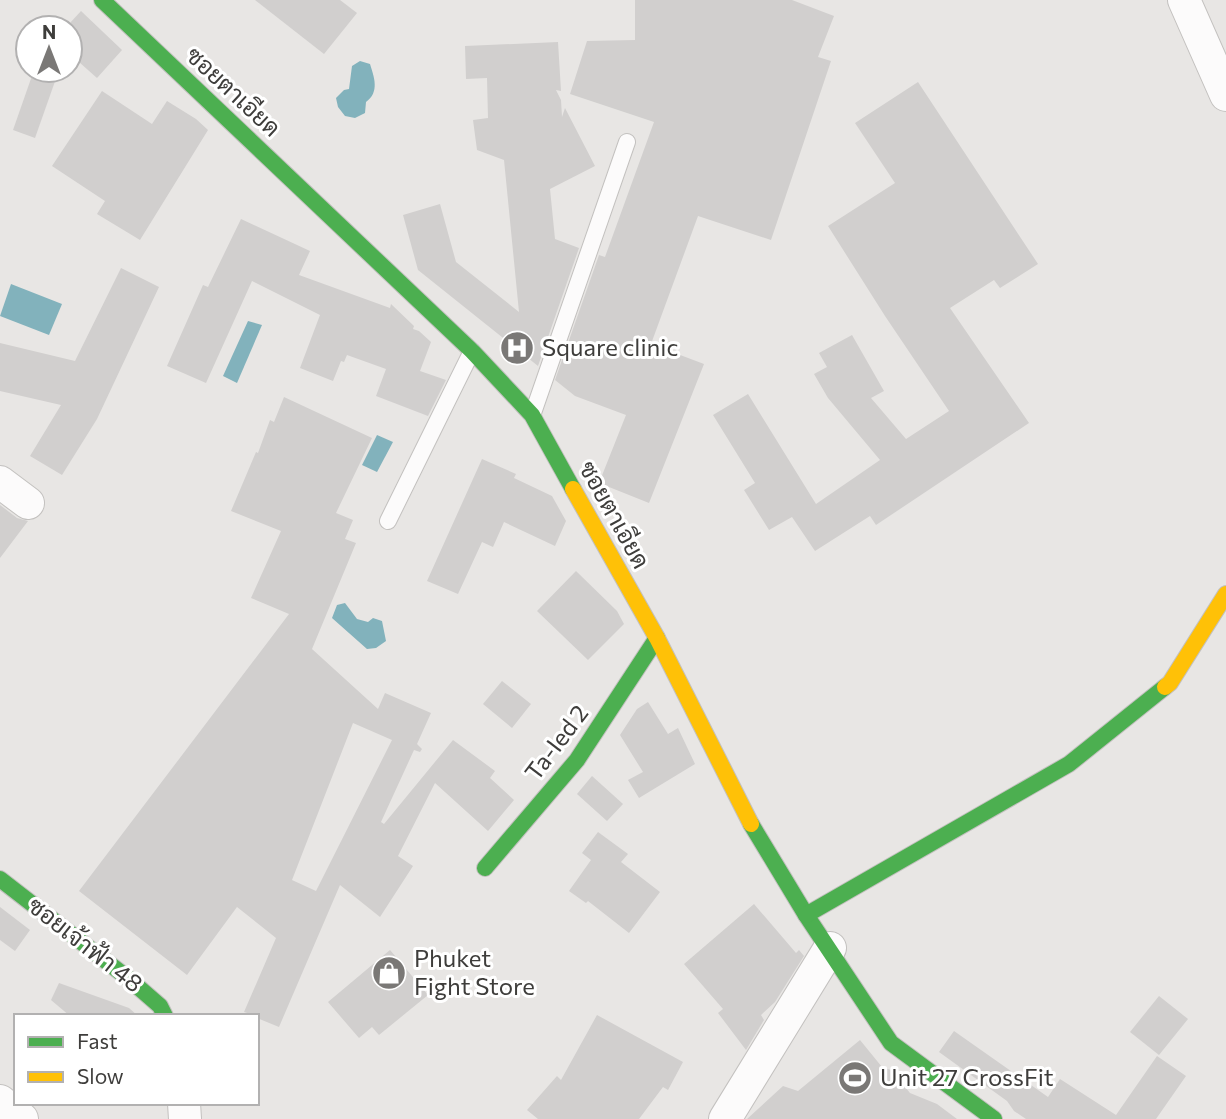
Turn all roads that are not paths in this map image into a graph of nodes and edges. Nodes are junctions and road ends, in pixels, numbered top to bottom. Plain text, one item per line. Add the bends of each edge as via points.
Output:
1 (102, 0) edge
2 (1184, 0) edge
3 (1226, 95) edge
4 (627, 142) dead end
5 (472, 351) junction
6 (532, 415) junction
7 (0, 482) edge
8 (28, 503) dead end
9 (388, 521) dead end
10 (1226, 594) edge
11 (657, 638) junction
12 (485, 868) dead end
13 (0, 879) edge
14 (806, 915) junction
15 (830, 948) junction
16 (164, 1014) edge
17 (0, 1101) edge
18 (22, 1119) edge
19 (725, 1119) edge
20 (994, 1119) edge

1 - 5 street, ซอยตาเอียด
2 - 3 street
4 - 6 lane
5 - 6 street, ซอยตาเอียด
5 - 9 lane
6 - 11 street, ซอยตาเอียด
7 - 8 street
10 - 14 street via 1170,683 1069,764
11 - 12 street, Ta-Ied 2 via 577,761
11 - 14 street, ซอยตาเอียด via 748,820
13 - 16 street, ซอยเจ้าฟ้า 48 via 129,979
14 - 15 street, ซอยตาเอียด
15 - 19 street
15 - 20 street, ซอยตาเอียด via 891,1043
17 - 18 street

